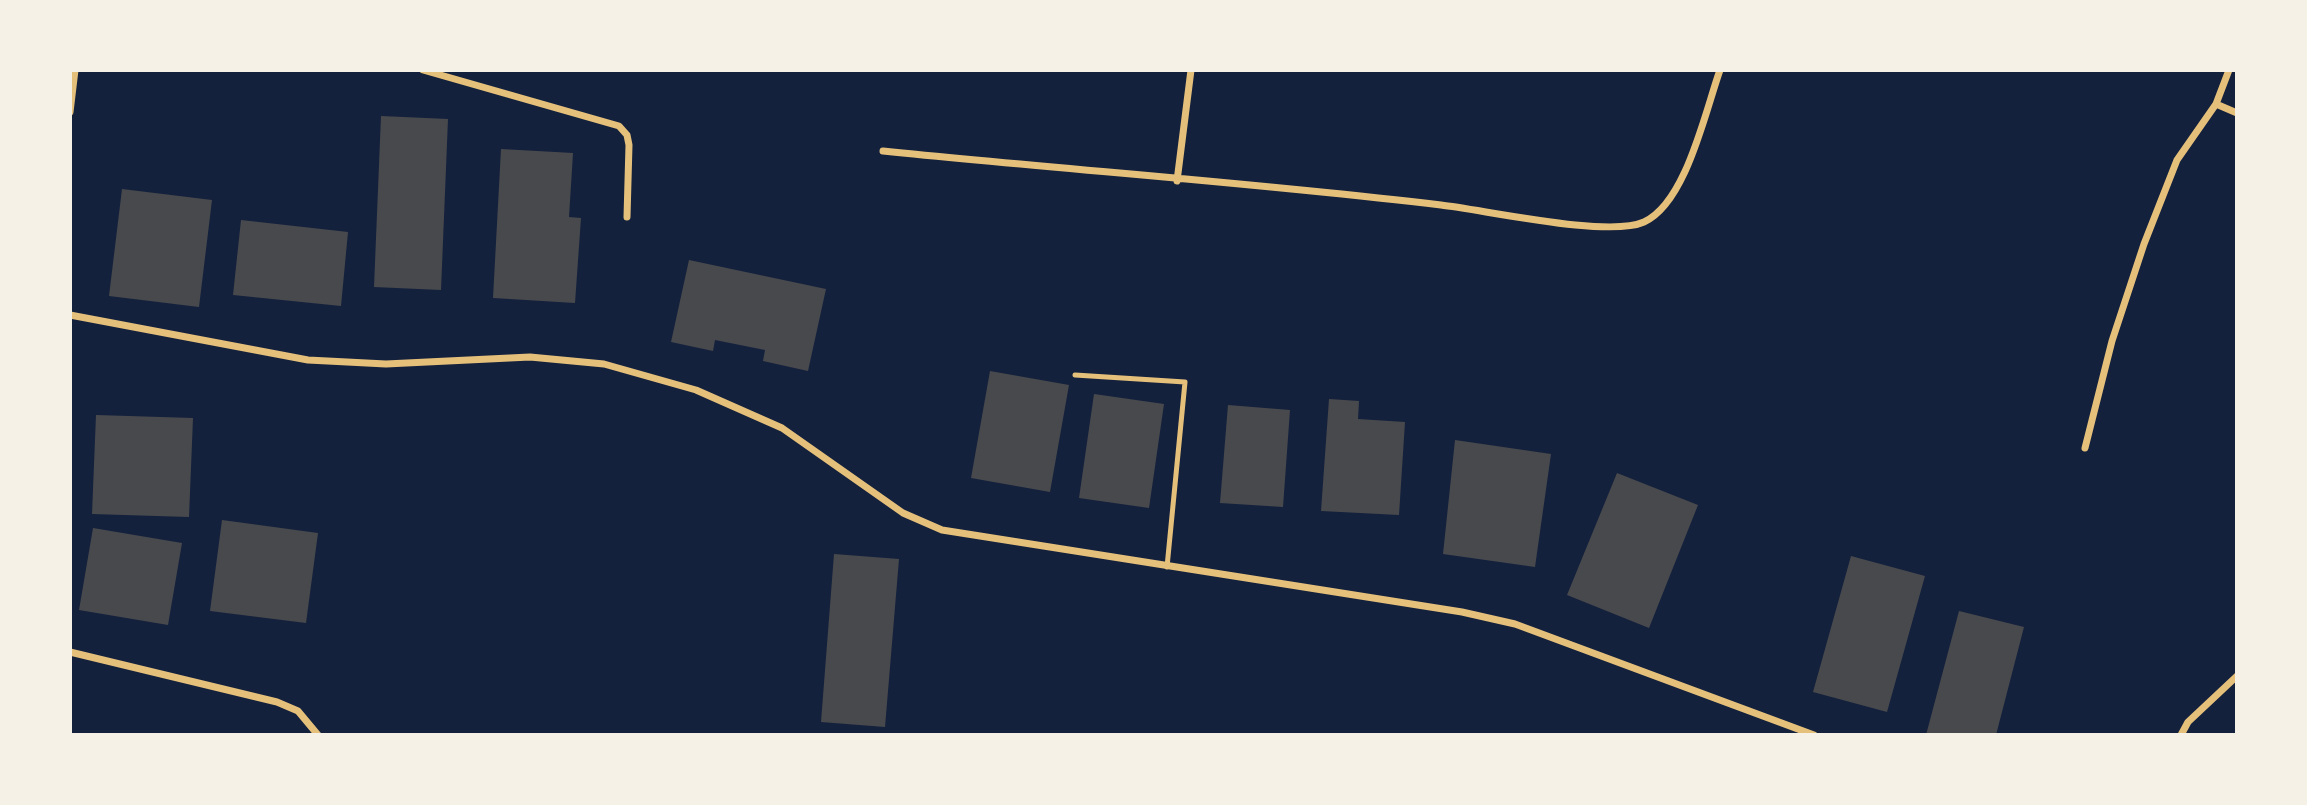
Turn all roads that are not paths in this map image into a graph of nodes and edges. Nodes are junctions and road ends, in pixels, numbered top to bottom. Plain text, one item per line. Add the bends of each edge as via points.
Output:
1 (75, 70) edge
2 (423, 70) edge
3 (1191, 70) edge
4 (1720, 70) edge
5 (2229, 70) edge
6 (2216, 104) junction
7 (70, 112) edge
8 (2237, 113) edge
9 (883, 151) dead end
10 (1177, 180) junction
11 (627, 217) dead end
12 (70, 315) edge
13 (1075, 375) dead end
14 (2085, 448) dead end
15 (1167, 567) junction
16 (70, 652) edge
17 (2237, 676) edge
18 (318, 735) edge
19 (1814, 735) edge
20 (2181, 735) edge

1 - 7 street
2 - 11 street via 619,126 629,145
3 - 10 street
4 - 10 street via 1678,188 1662,212 1628,228
5 - 6 street
6 - 8 street
6 - 14 street via 2177,160 2144,244 2112,341
9 - 10 street
12 - 15 street via 308,360 386,363 530,357 604,364 695,390 782,428 903,513 942,530
13 - 15 lane via 1185,382
15 - 19 street via 1515,624
16 - 18 street via 277,702 298,711
17 - 20 street via 2188,722

